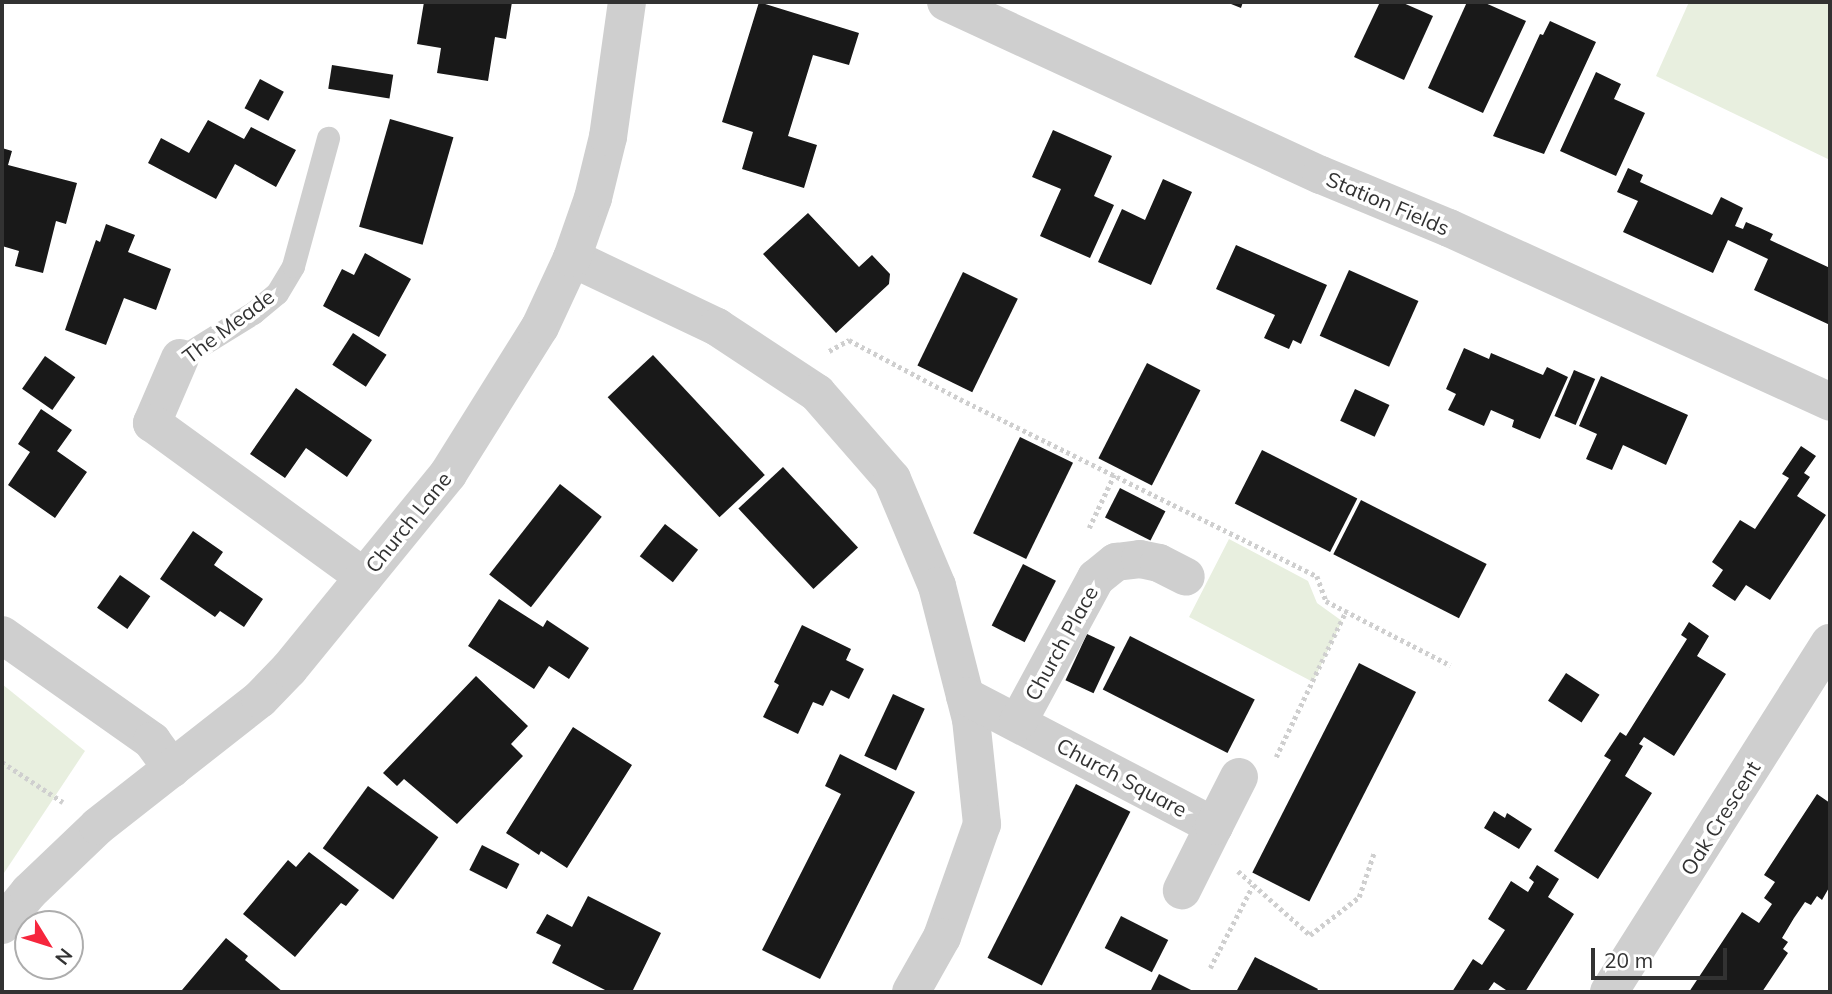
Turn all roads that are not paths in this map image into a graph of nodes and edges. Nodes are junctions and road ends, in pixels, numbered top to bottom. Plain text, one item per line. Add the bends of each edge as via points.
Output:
1 (627, 2) edge
2 (946, 2) edge
3 (328, 138) dead end
4 (572, 258) junction
5 (180, 358) joint
6 (1830, 402) edge
7 (364, 577) junction
8 (1186, 577) dead end
9 (2, 635) edge
10 (1830, 643) edge
11 (965, 696) junction
12 (1018, 722) junction
13 (172, 769) junction
14 (1239, 777) road end
15 (1210, 834) junction
16 (1182, 890) dead end
17 (2, 925) edge
18 (911, 992) edge
19 (1609, 992) edge

1 - 4 street, Church Lane via 608,137
2 - 6 street, Station Fields
3 - 5 lane, The Meade via 293,266 276,293 253,313
4 - 7 street, Church Lane via 540,327 448,474
4 - 11 street via 717,327 817,393 892,479 937,586
5 - 7 street, The Meade via 152,423
7 - 13 street, Church Lane via 260,699
8 - 12 street, Church Place via 1160,563 1140,559 1116,562 1096,578
9 - 13 street via 152,741
10 - 19 street, Oak Crescent
11 - 12 street, Church Square
11 - 18 street via 982,824 942,937
12 - 15 street, Church Square
13 - 17 street, Church Lane via 98,826 29,892
14 - 15 street
15 - 16 street

